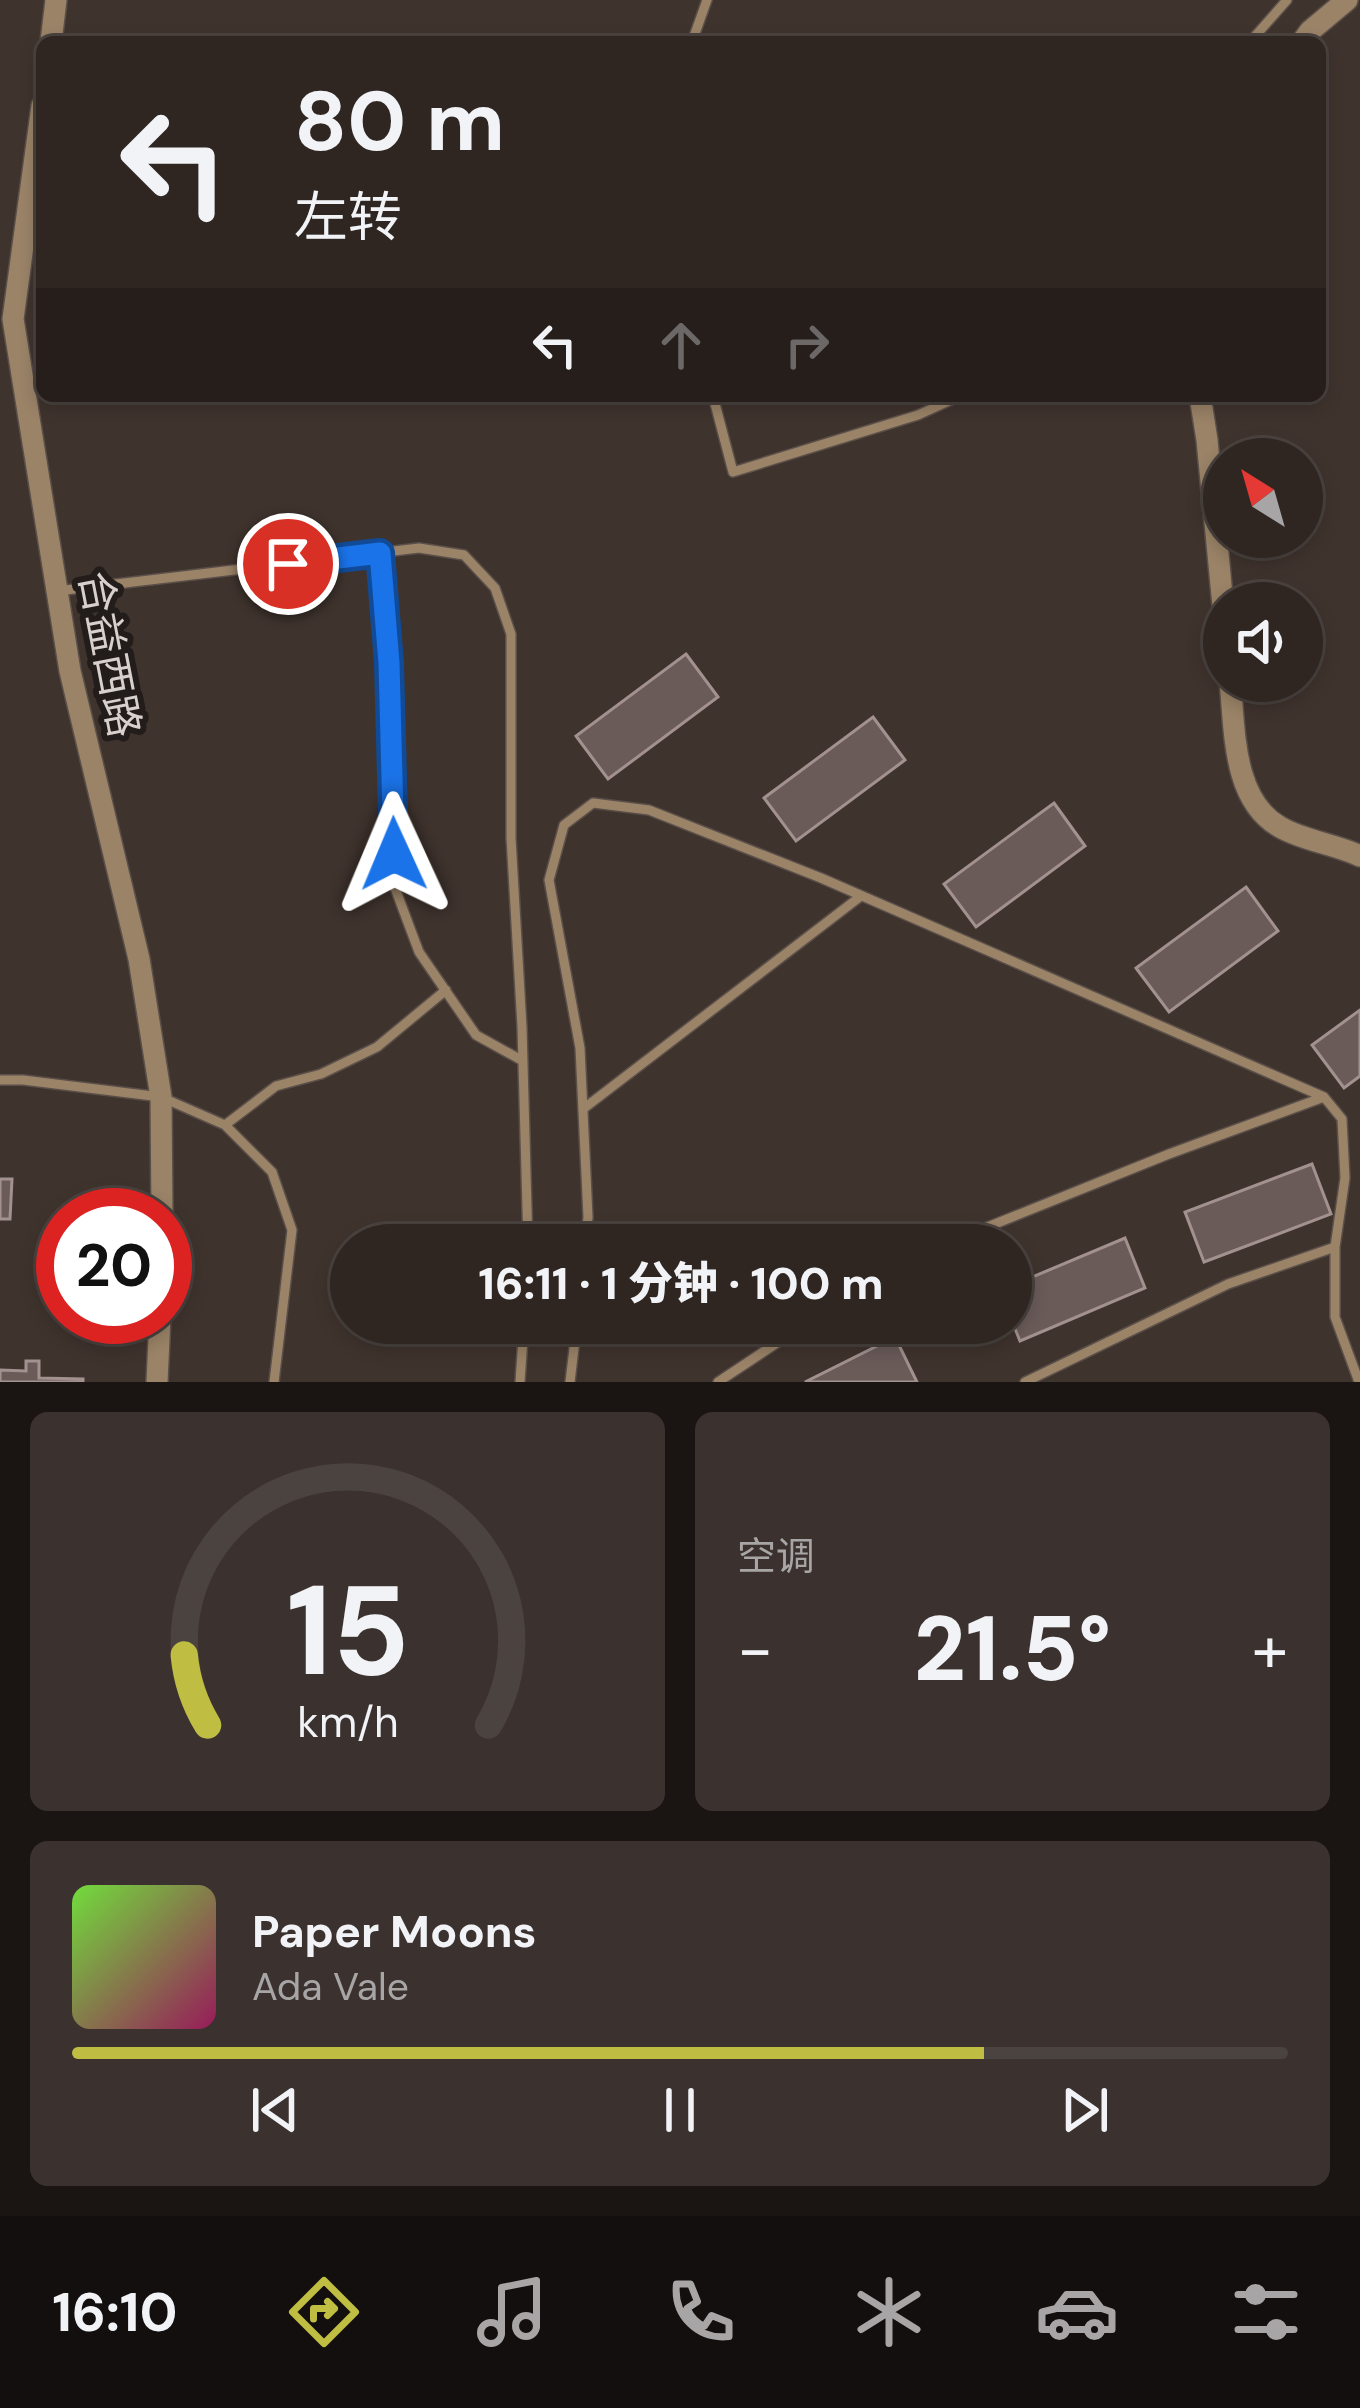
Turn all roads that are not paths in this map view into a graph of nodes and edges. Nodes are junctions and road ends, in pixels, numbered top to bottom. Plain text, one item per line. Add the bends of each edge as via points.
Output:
1 (56, 0) edge
2 (707, 0) edge
3 (1287, 0) edge
4 (1347, 0) edge
5 (52, 36) edge
6 (694, 36) edge
7 (1255, 36) edge
8 (1307, 36) edge
9 (36, 142) edge
10 (6, 319) edge
11 (715, 402) edge
12 (947, 402) edge
13 (1201, 402) edge
14 (380, 553) junction
15 (1221, 582) edge
16 (57, 592) junction
17 (1232, 702) edge
18 (1360, 856) edge
19 (861, 896) junction
20 (446, 990) junction
21 (523, 1061) junction
22 (0, 1080) edge
23 (161, 1096) junction
24 (1324, 1097) junction
25 (583, 1109) junction
26 (225, 1125) junction
27 (162, 1188) edge
28 (527, 1224) edge
29 (587, 1224) edge
30 (997, 1224) edge
31 (1335, 1247) junction
32 (159, 1344) edge
33 (523, 1344) edge
34 (575, 1344) edge
35 (775, 1344) edge
36 (157, 1382) edge
37 (274, 1382) edge
38 (520, 1382) edge
39 (570, 1382) edge
40 (718, 1382) edge
41 (1024, 1382) edge
42 (1359, 1382) edge

1 - 5 street
2 - 6 lane
3 - 7 lane
4 - 8 street
9 - 10 street, 合益西路
10 - 16 street, 合益西路
11 - 12 lane via 733,472
13 - 15 street
14 - 16 lane
14 - 20 lane via 395,888 419,952
14 - 21 lane via 464,555 495,588 511,634
16 - 23 street, 合益西路 via 139,959
17 - 18 street via 1237,756 1262,814
19 - 24 lane
19 - 25 lane
19 - 25 lane via 649,811 593,803 564,825 549,880
20 - 21 lane via 476,1035
20 - 26 lane via 377,1048 276,1086
21 - 28 lane
22 - 23 lane
23 - 26 lane
23 - 27 street, 合益西路
24 - 30 lane
24 - 31 lane via 1342,1119 1345,1178
25 - 29 lane
26 - 37 lane via 272,1172 292,1230
31 - 41 lane via 1228,1284
31 - 42 lane via 1335,1317
32 - 36 street
33 - 38 lane
34 - 39 lane
35 - 40 lane

